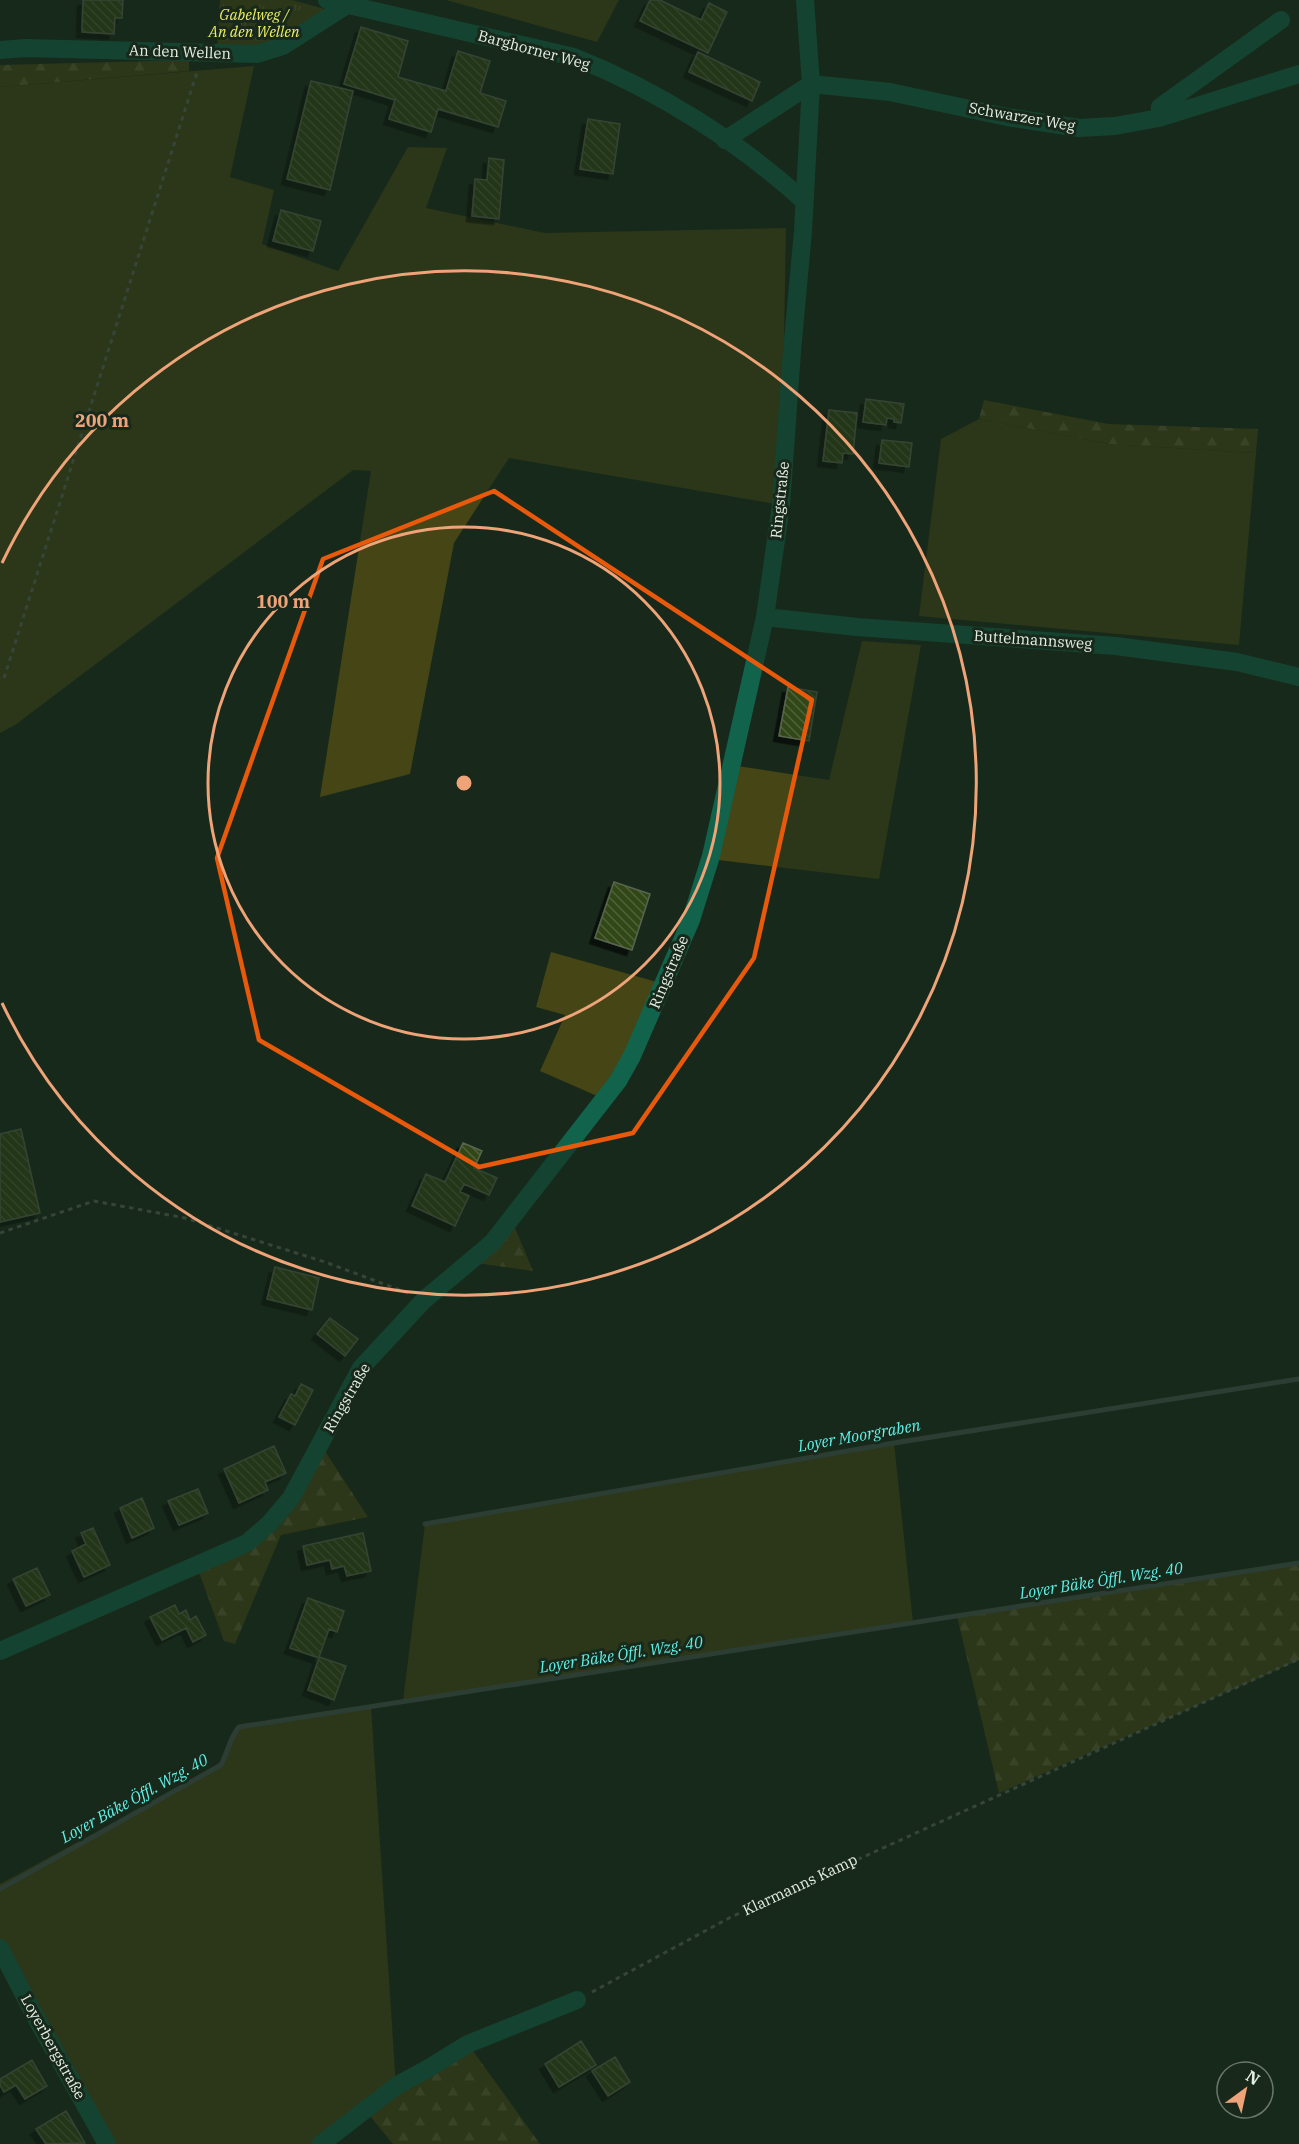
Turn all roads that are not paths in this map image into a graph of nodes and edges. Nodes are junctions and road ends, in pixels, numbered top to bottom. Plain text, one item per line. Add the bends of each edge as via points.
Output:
1 (327, 0) edge
2 (805, 0) edge
3 (347, 5) junction
4 (1281, 20) dead end
5 (0, 50) edge
6 (1299, 74) edge
7 (811, 84) junction
8 (1159, 118) junction
9 (725, 140) junction
10 (804, 201) junction
11 (765, 617) junction
12 (1299, 677) edge
13 (0, 1651) edge
14 (0, 1948) edge
15 (577, 2000) road end
16 (107, 2144) edge
17 (321, 2144) edge

1 - 3 street, Barghorner Weg
2 - 7 street, Ringstraße
3 - 5 street, An den Wellen via 283,46 257,54
3 - 9 street, Barghorner Weg via 574,57 622,77
4 - 8 street via 1160,106
6 - 8 street, Schwarzer Weg
7 - 8 street, Schwarzer Weg via 890,92 1078,128
7 - 9 street
7 - 10 street, Ringstraße
9 - 10 street, Barghorner Weg via 777,176
10 - 11 street, Ringstraße via 781,505
11 - 12 street, Buttelmannsweg via 1116,646 1237,662
11 - 13 street, Ringstraße via 698,900 618,1081 492,1243 424,1300 361,1368 291,1498 269,1524 247,1543
14 - 16 street, Loyerbergstraße
15 - 17 street via 468,2044 396,2085

